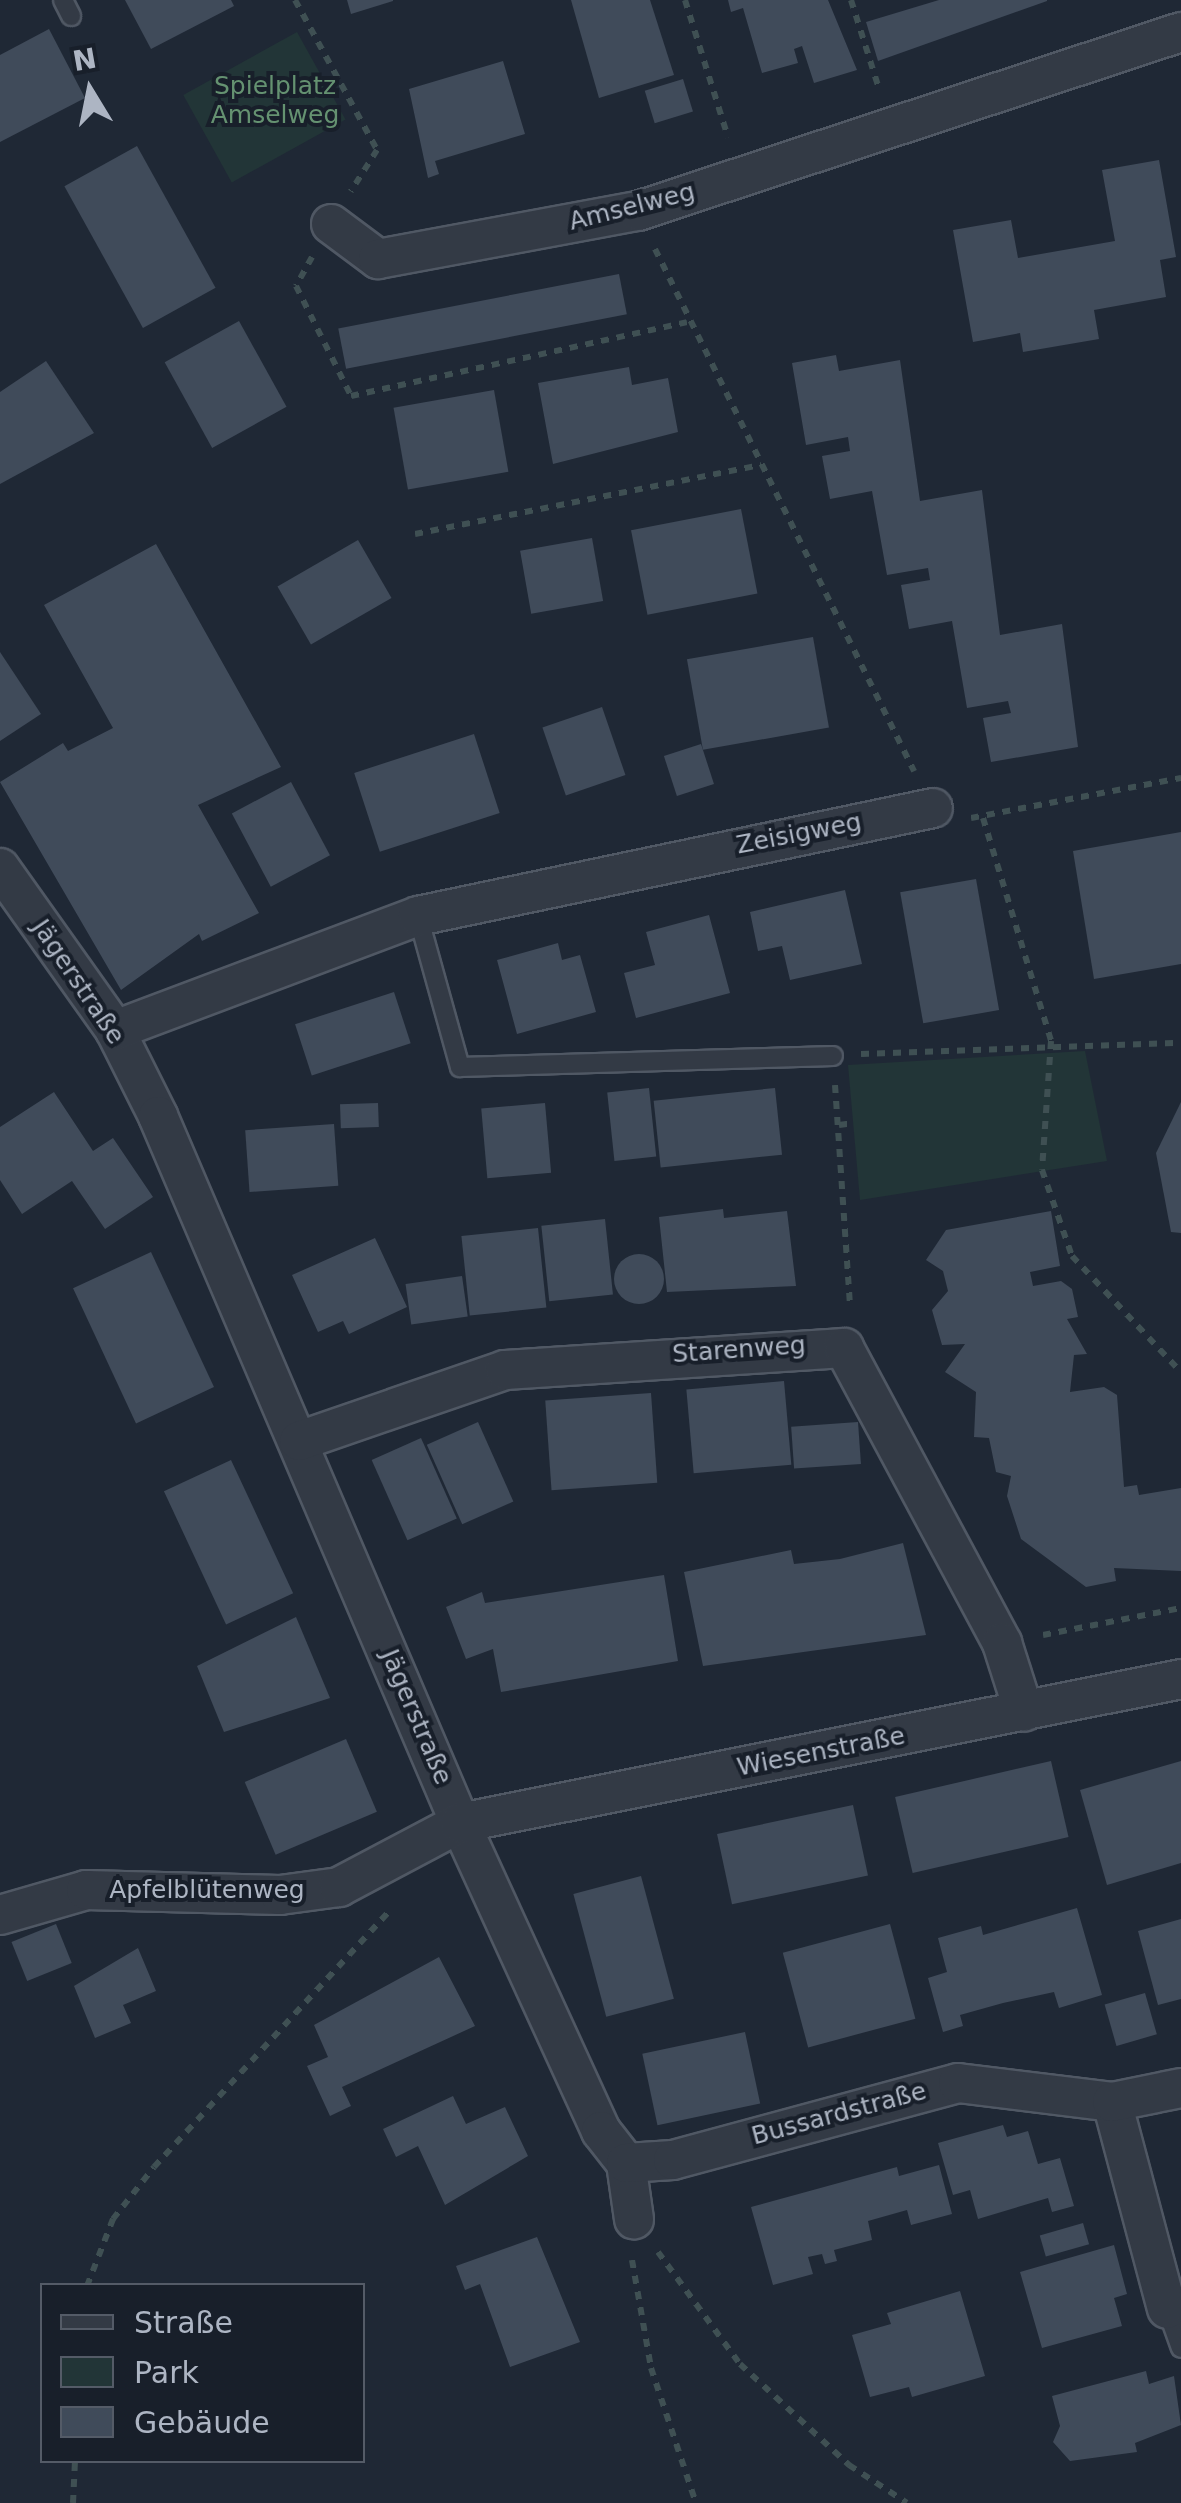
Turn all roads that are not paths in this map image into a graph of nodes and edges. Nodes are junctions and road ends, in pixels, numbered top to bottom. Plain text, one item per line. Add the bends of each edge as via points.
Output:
1 (1181, 32) edge
2 (331, 224) road end
3 (932, 808) road end
4 (0, 868) edge
5 (418, 916) junction
6 (114, 1030) junction
7 (833, 1056) road end
8 (299, 1441) junction
9 (1181, 1678) edge
10 (1024, 1712) junction
11 (460, 1823) junction
12 (0, 1916) edge
13 (1181, 2088) edge
14 (1112, 2102) junction
15 (626, 2163) junction
16 (634, 2219) road end
17 (1166, 2310) joint
18 (1181, 2348) edge

1 - 2 street, Amselweg via 638,210 378,259
3 - 5 street, Zeisigweg
4 - 6 street, Jägerstraße
5 - 6 street, Zeisigweg
5 - 7 lane via 460,1067
6 - 8 street, Jägerstraße
8 - 10 street, Starenweg via 505,1370 844,1348 1002,1643
8 - 11 street, Jägerstraße
9 - 10 street, Wiesenstraße
10 - 11 street, Wiesenstraße
11 - 12 street, Apfelblütenweg via 339,1887 280,1895 86,1890
11 - 15 street, Jägerstraße via 601,2131
13 - 14 street, Bussardstraße
14 - 15 street, Bussardstraße via 958,2083 673,2160
14 - 17 street
15 - 16 street, Jägerstraße
17 - 18 lane

